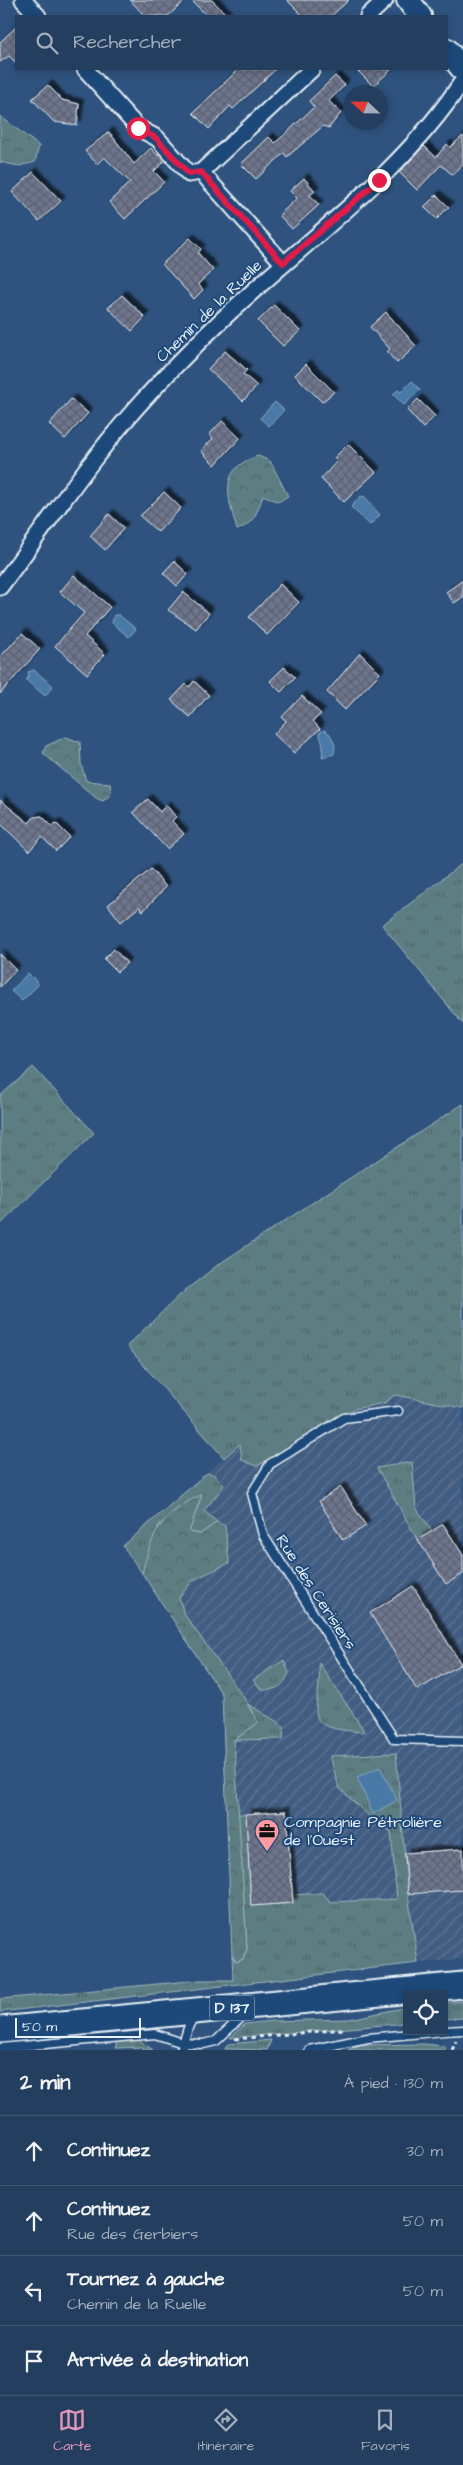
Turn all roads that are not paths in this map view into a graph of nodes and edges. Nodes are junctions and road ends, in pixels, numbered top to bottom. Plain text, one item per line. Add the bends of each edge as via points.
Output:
1 (23, 0) edge
2 (385, 0) edge
3 (408, 0) edge
4 (37, 15) edge
5 (369, 15) edge
6 (419, 15) edge
7 (448, 51) edge
8 (86, 70) edge
9 (311, 70) edge
10 (463, 70) edge
11 (463, 80) edge
12 (201, 172) junction
13 (283, 263) junction
14 (0, 588) edge
15 (398, 1410) dead end
16 (463, 1741) edge
17 (463, 1985) edge
18 (254, 2006) junction
19 (199, 2011) junction
20 (0, 2030) edge
21 (463, 2030) edge
22 (448, 2031) edge
23 (403, 2035) edge
24 (216, 2041) junction
25 (182, 2047) edge
26 (0, 2048) edge
27 (214, 2050) edge
28 (309, 2050) edge

1 - 4 street
2 - 5 street
3 - 6 street
7 - 10 street
8 - 12 street via 138,128 156,138 189,174
9 - 12 street
11 - 13 street, Chemin de la Ruelle via 446,106 379,180
12 - 13 street
13 - 14 street, Chemin de la Ruelle via 130,415
15 - 16 lane, Rue des Cerisiers via 344,1418 270,1464 252,1493 263,1535 394,1739
17 - 18 main road, D 137
18 - 19 main road, D 137
18 - 24 lane
19 - 20 main road, D 137
19 - 25 lane via 189,2025
21 - 22 lane
23 - 28 lane
24 - 25 lane
24 - 27 lane
25 - 26 lane via 156,2034

